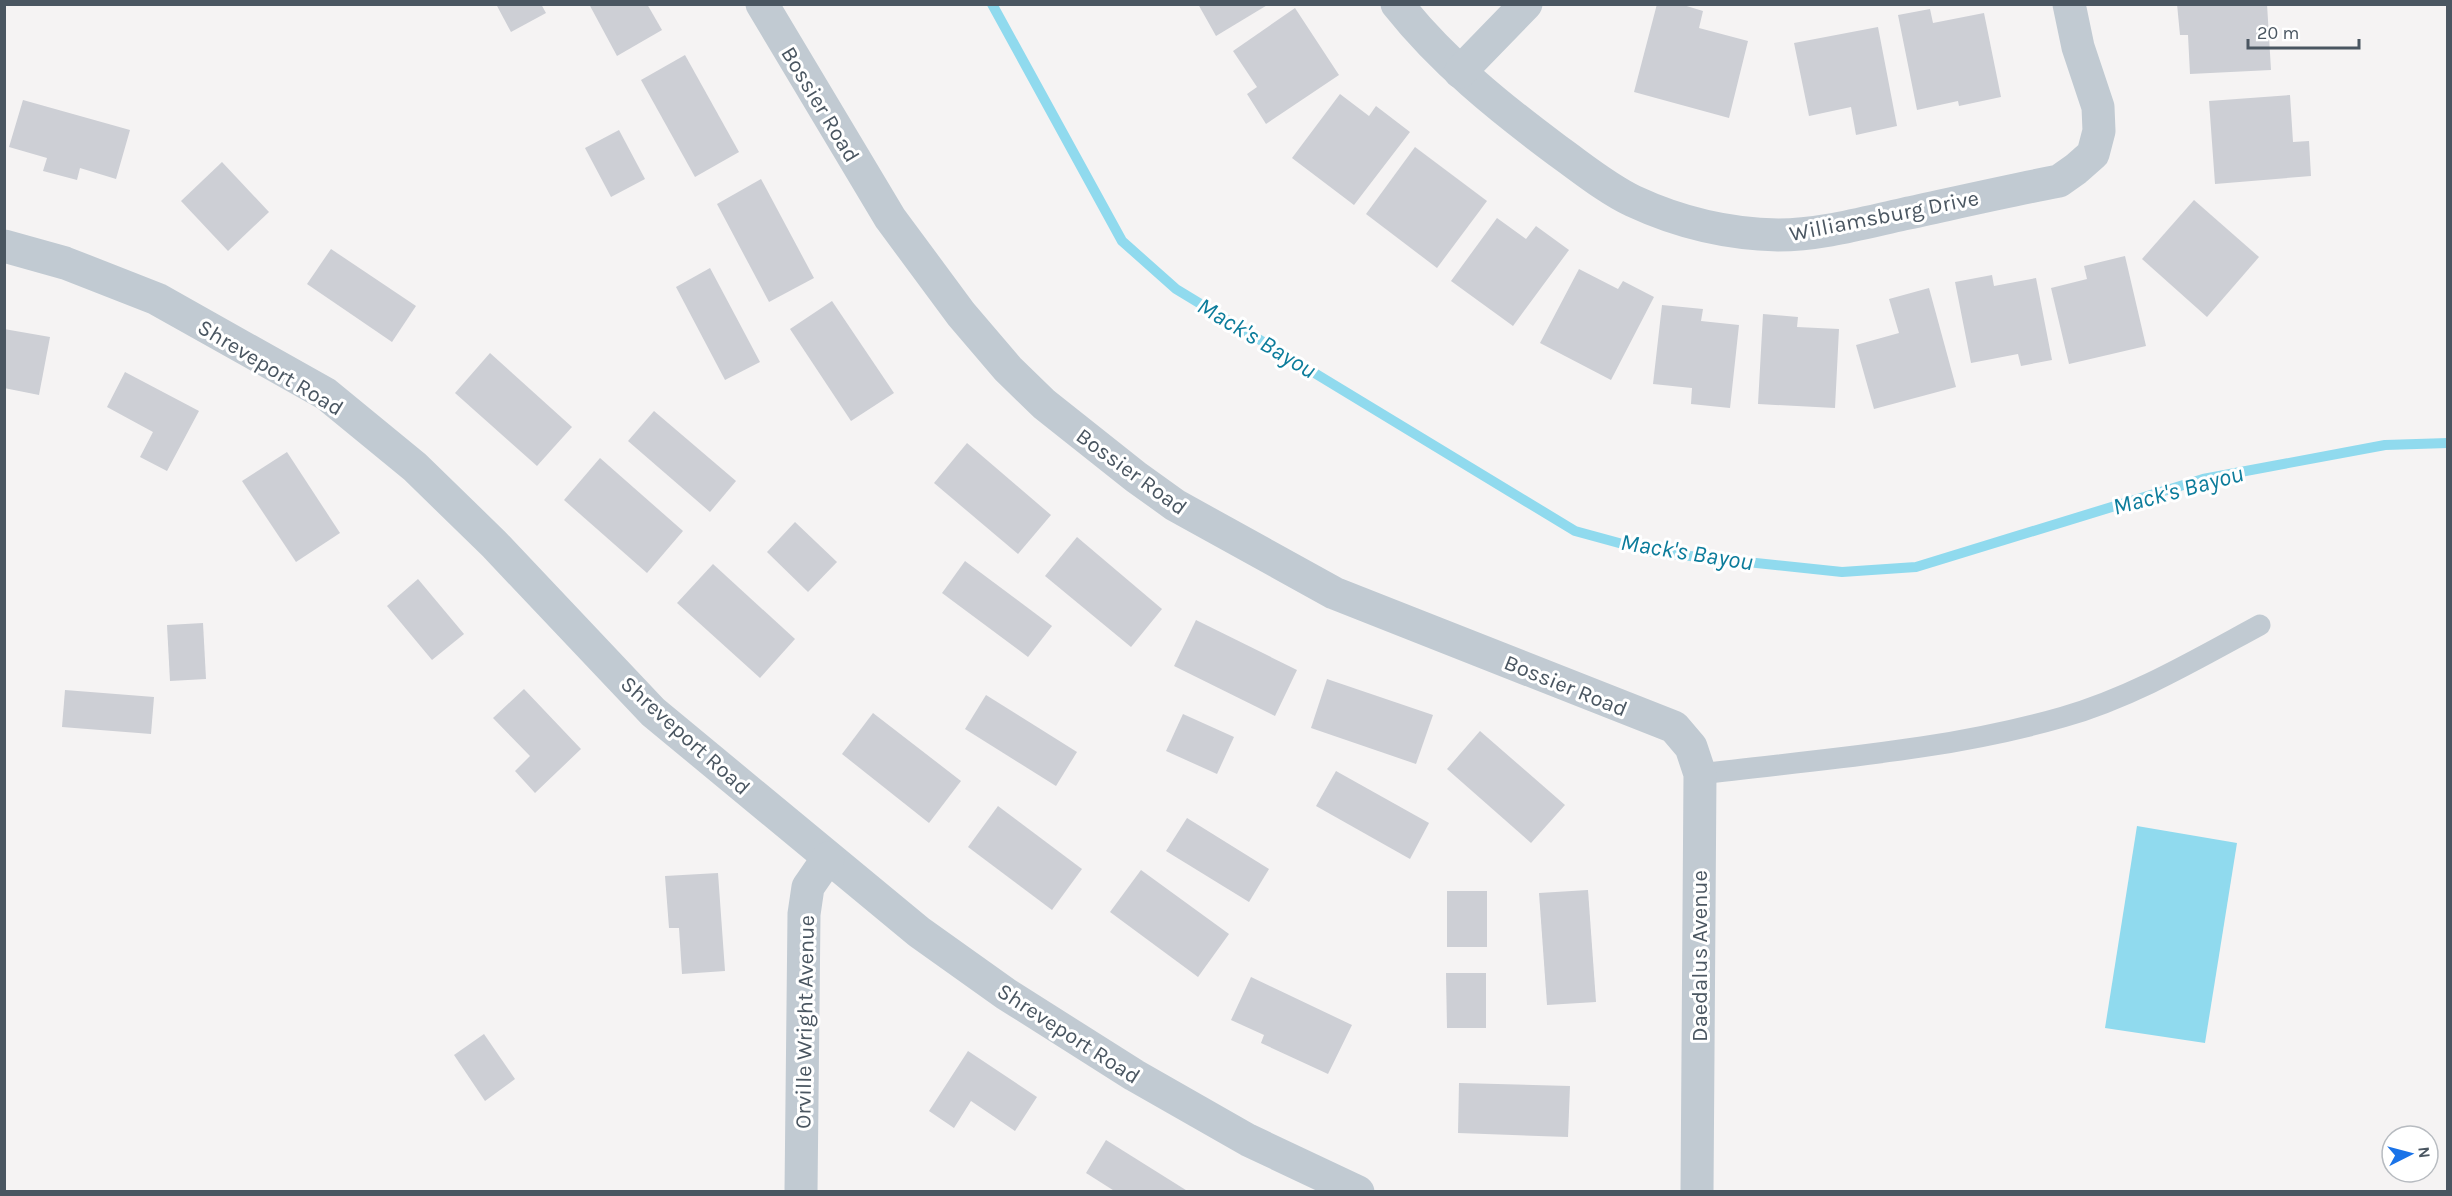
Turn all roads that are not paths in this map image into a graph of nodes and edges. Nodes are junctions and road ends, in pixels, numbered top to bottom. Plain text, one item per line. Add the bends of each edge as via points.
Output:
1 (762, 4) edge
2 (1397, 4) edge
3 (1526, 4) edge
4 (2069, 4) edge
5 (1460, 72) junction
6 (4, 246) edge
7 (2260, 625) dead end
8 (1674, 727) joint
9 (1700, 774) junction
10 (828, 858) junction
11 (801, 1191) edge
12 (1358, 1191) edge
13 (1697, 1191) edge

1 - 8 street, Bossier Road via 890,218 961,314 1044,404 1117,462 1175,505 1334,593
2 - 5 street, Williamsburg Drive
3 - 5 street
4 - 5 street, Williamsburg Drive via 2098,107 2099,131 2093,154 2076,169 2059,181 1849,226 1780,235 1734,232 1679,219 1633,200 1548,144
6 - 10 street, Shreveport Road via 65,263 157,299 326,394 415,467 486,536 653,712
7 - 9 lane via 2157,681 2064,717 1955,743
8 - 9 street, Daedalus Avenue via 1691,747
9 - 13 street, Daedalus Avenue
10 - 11 street, Orville Wright Avenue via 808,887 804,914
10 - 12 street, Shreveport Road via 919,932 1006,994 1124,1069 1248,1140

